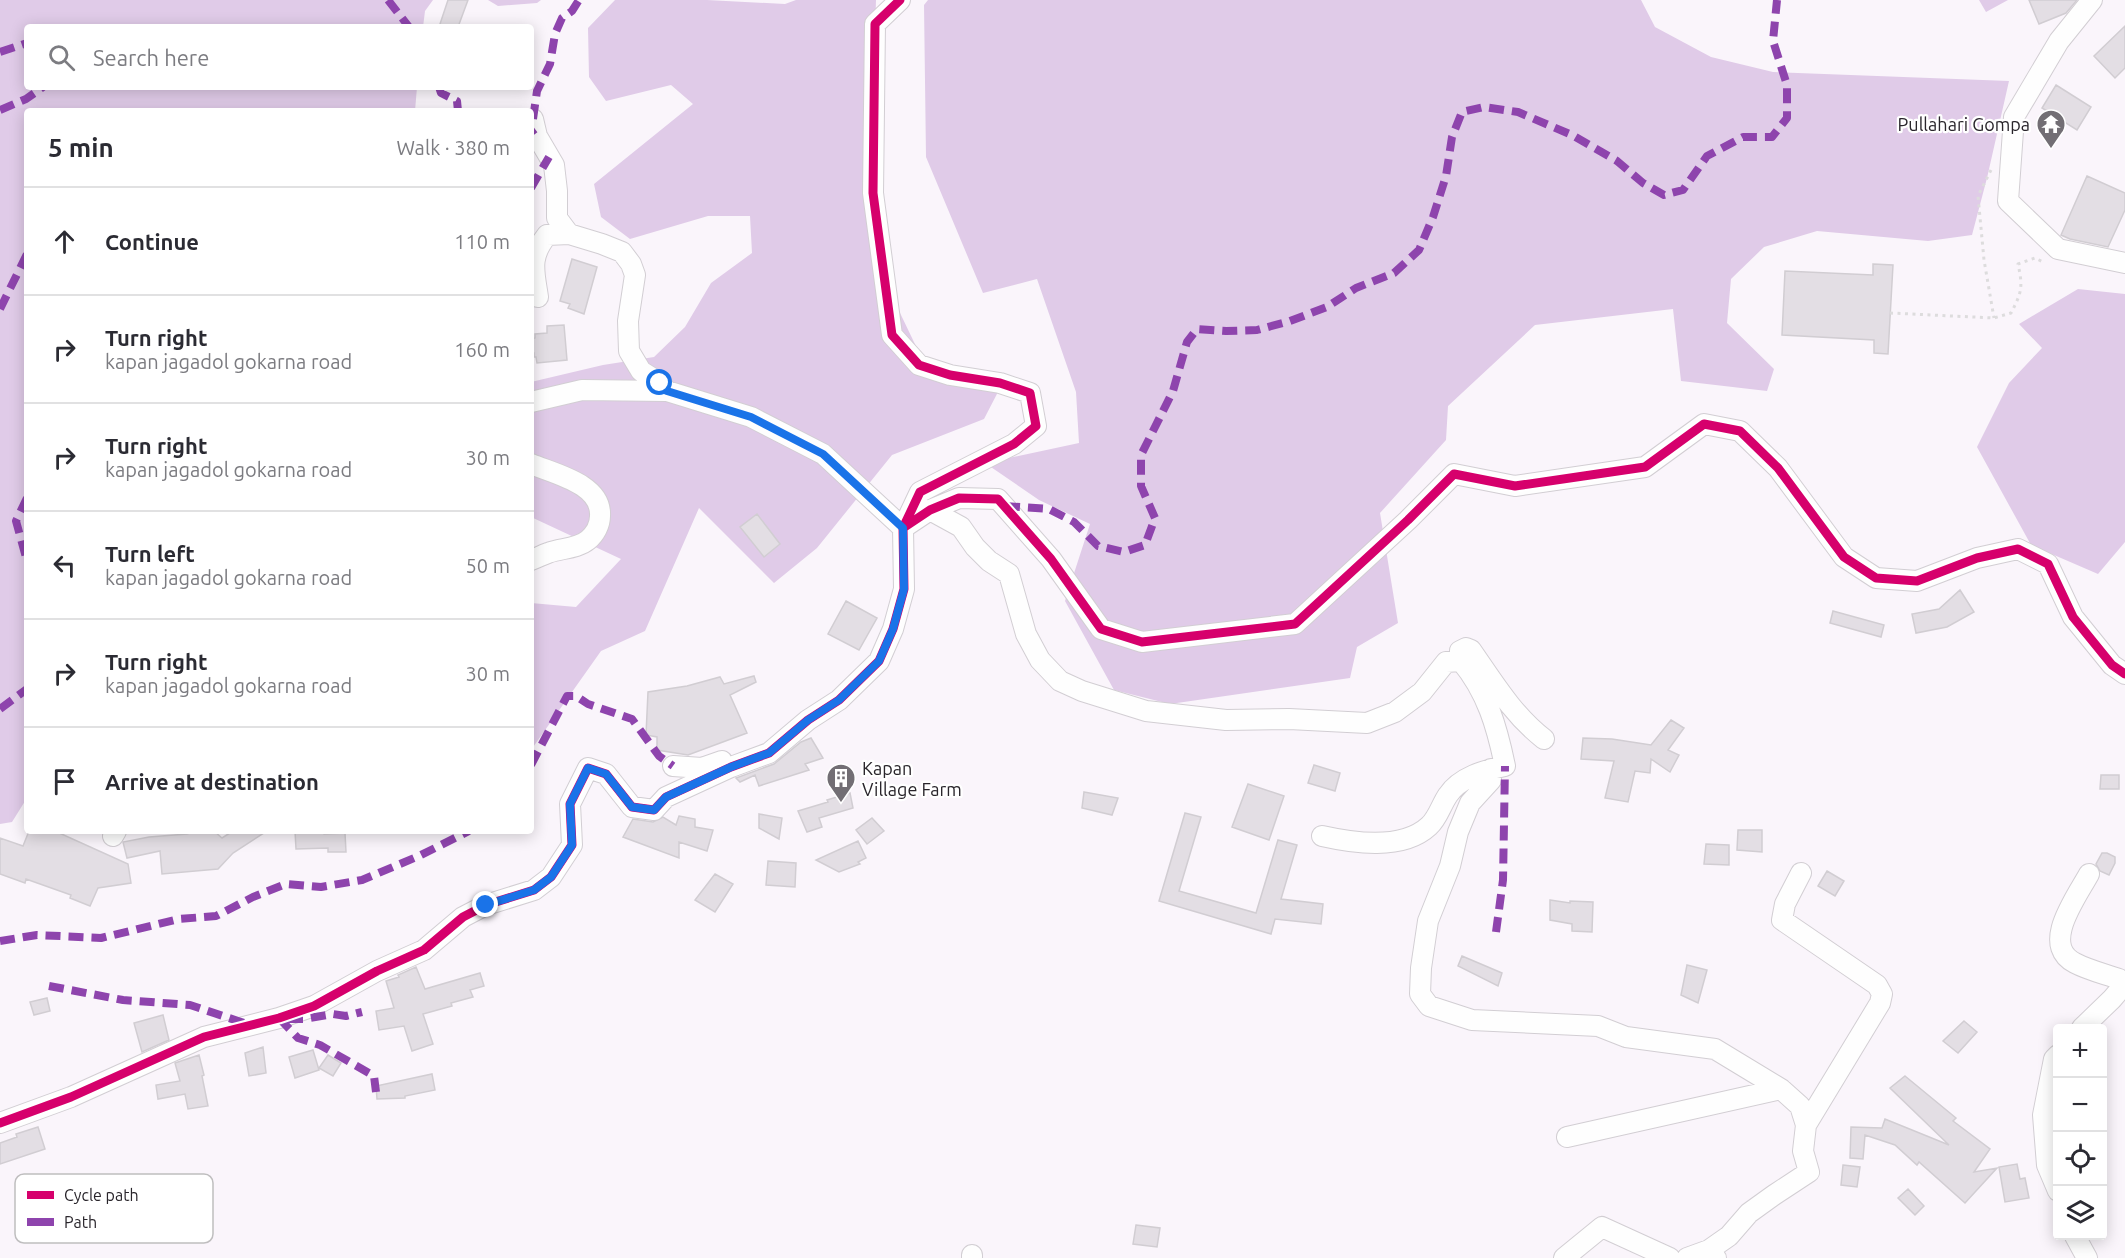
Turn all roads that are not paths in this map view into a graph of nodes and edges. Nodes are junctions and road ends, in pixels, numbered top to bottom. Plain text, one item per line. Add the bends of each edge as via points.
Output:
1 (900, 0) edge
2 (2092, 0) edge
3 (534, 123) edge
4 (568, 234) junction
5 (534, 262) edge
6 (2125, 263) edge
7 (534, 272) edge
8 (538, 297) dead end
9 (667, 391) junction
10 (534, 401) edge
11 (534, 465) edge
12 (930, 510) junction
13 (903, 528) junction
14 (539, 556) edge
15 (1461, 661) junction
16 (2125, 674) edge
17 (1544, 739) dead end
18 (786, 740) junction
19 (673, 766) dead end
20 (1491, 769) junction
21 (1322, 836) dead end
22 (1801, 873) dead end
23 (2089, 874) dead end
24 (2087, 1024) edge
25 (2053, 1064) edge
26 (1781, 1089) junction
27 (0, 1123) edge
28 (1806, 1125) junction
29 (1567, 1137) dead end
30 (2056, 1186) edge
31 (2077, 1240) edge
32 (1712, 1254) edge
33 (1564, 1258) edge
34 (1671, 1258) edge
35 (1687, 1258) edge
36 (2087, 1258) edge

1 - 13 street via 875,24 873,193 892,335 918,365 1030,393 1036,426 1014,444 920,492
2 - 6 street via 2059,41 2014,117 2008,201 2058,249
3 - 4 street via 554,165 557,218
4 - 5 street via 547,235 537,248
4 - 9 street via 622,252 631,264 635,275 628,321 629,351 642,372
7 - 8 street
9 - 10 street via 582,390
9 - 13 street via 751,417 823,454
11 - 14 street via 584,486 598,502 600,512 600,523 588,540
12 - 13 street
12 - 15 street via 961,527 975,548 1009,574 1026,634 1040,660 1060,681 1146,711 1226,720 1289,718 1367,723 1395,712 1422,692 1446,662
12 - 16 street via 959,498 998,500 1051,559 1101,629 1142,642 1295,624 1454,474 1515,486 1645,467 1704,424 1740,431 1778,468 1844,556 1876,578 1917,581 1977,558 2018,549 2048,564 2073,617 2112,665
13 - 18 street via 904,589 879,661 839,700
15 - 17 street via 1460,651 1471,650 1507,702
15 - 20 street via 1482,690 1495,723 1505,766
18 - 19 street via 774,739 702,768
18 - 27 street via 769,753 666,797 654,810 632,807 606,774 588,768 570,804 572,845 551,877 534,890 463,916 424,950 314,1006 204,1037 71,1097
20 - 21 street via 1455,787 1422,832 1378,843 1351,843
20 - 26 street via 1491,780 1470,803 1428,921 1420,994 1429,1006 1473,1020 1598,1026 1626,1037 1715,1049
22 - 28 street via 1785,904 1782,920 1877,985 1881,994 1880,1003
23 - 24 street via 2059,929 2060,948 2073,963 2119,979 2124,985
25 - 30 street via 2043,1115 2047,1165
26 - 28 street via 1800,1106
26 - 29 street
28 - 32 street via 1803,1151 1809,1172 1749,1214
31 - 36 street
32 - 35 street
33 - 34 street via 1602,1227

